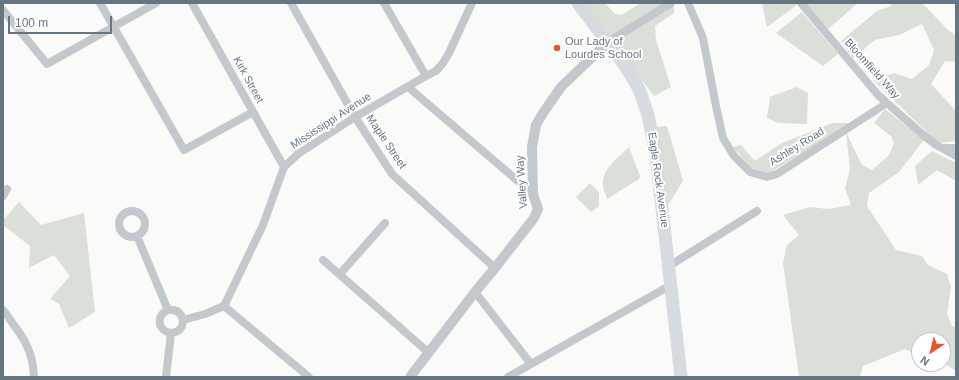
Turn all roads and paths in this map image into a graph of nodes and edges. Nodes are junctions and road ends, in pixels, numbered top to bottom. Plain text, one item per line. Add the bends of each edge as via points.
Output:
1 (100, 3) edge
2 (156, 3) edge
3 (192, 3) edge
4 (291, 3) edge
5 (384, 3) edge
6 (472, 3) edge
7 (578, 3) edge
8 (670, 3) edge
9 (688, 3) edge
10 (801, 3) edge
11 (3, 10) edge
12 (114, 27) junction
13 (608, 42) junction
14 (426, 76) junction
15 (408, 87) junction
16 (887, 103) junction
17 (253, 112) junction
18 (355, 117) junction
19 (942, 148) junction
20 (956, 148) edge
21 (956, 156) edge
22 (284, 167) junction
23 (533, 194) junction
24 (757, 211) dead end
25 (385, 223) dead end
26 (137, 236) dead end
27 (323, 260) dead end
28 (669, 266) junction
29 (495, 268) junction
30 (340, 274) junction
31 (671, 285) junction
32 (475, 292) junction
33 (224, 306) junction
34 (3, 310) edge
35 (168, 310) junction
36 (183, 320) junction
37 (171, 333) junction
38 (429, 353) junction
39 (531, 364) junction
40 (34, 377) edge
41 (166, 377) edge
42 (309, 377) edge
43 (410, 377) edge
44 (508, 377) edge
45 (681, 377) edge

1 - 12 street
2 - 12 street
3 - 17 street, Kirk Street
4 - 18 street, Maple Street
5 - 14 street
6 - 14 street, Mississippi Avenue via 443,63 436,71
7 - 13 main road, Eagle Rock Avenue
8 - 13 street
9 - 16 street, Ashley Road via 703,38 723,138 734,156 750,172 767,177 777,174
10 - 16 street, Bloomfield Way
11 - 12 street via 47,64
12 - 17 street via 184,150
13 - 23 street, Valley Way via 561,87 536,125 532,147
13 - 28 main road, Eagle Rock Avenue via 639,89 648,115 656,155
14 - 15 street, Mississippi Avenue
15 - 18 street, Mississippi Avenue
15 - 23 street
16 - 19 street, Bloomfield Way
17 - 22 street, Kirk Street
18 - 22 street, Mississippi Avenue via 298,154
18 - 29 street, Maple Street via 392,174
19 - 20 street
19 - 21 street, Bloomfield Way
22 - 33 street, Mississippi Avenue via 263,225
23 - 29 street, Valley Way via 538,209 534,218
24 - 28 street
25 - 30 street
26 - 35 street
27 - 30 street
28 - 31 main road, Eagle Rock Avenue
29 - 32 street, Valley Way
30 - 38 street
31 - 39 street
31 - 45 main road, Eagle Rock Avenue
32 - 38 street, Valley Way
32 - 39 street
33 - 36 street
33 - 42 street
34 - 40 street via 26,342 33,363
35 - 36 street via 179,313
35 - 37 street via 162,314 160,325 164,331
36 - 37 street via 179,331
37 - 41 street
38 - 43 street, Valley Way
39 - 44 street

